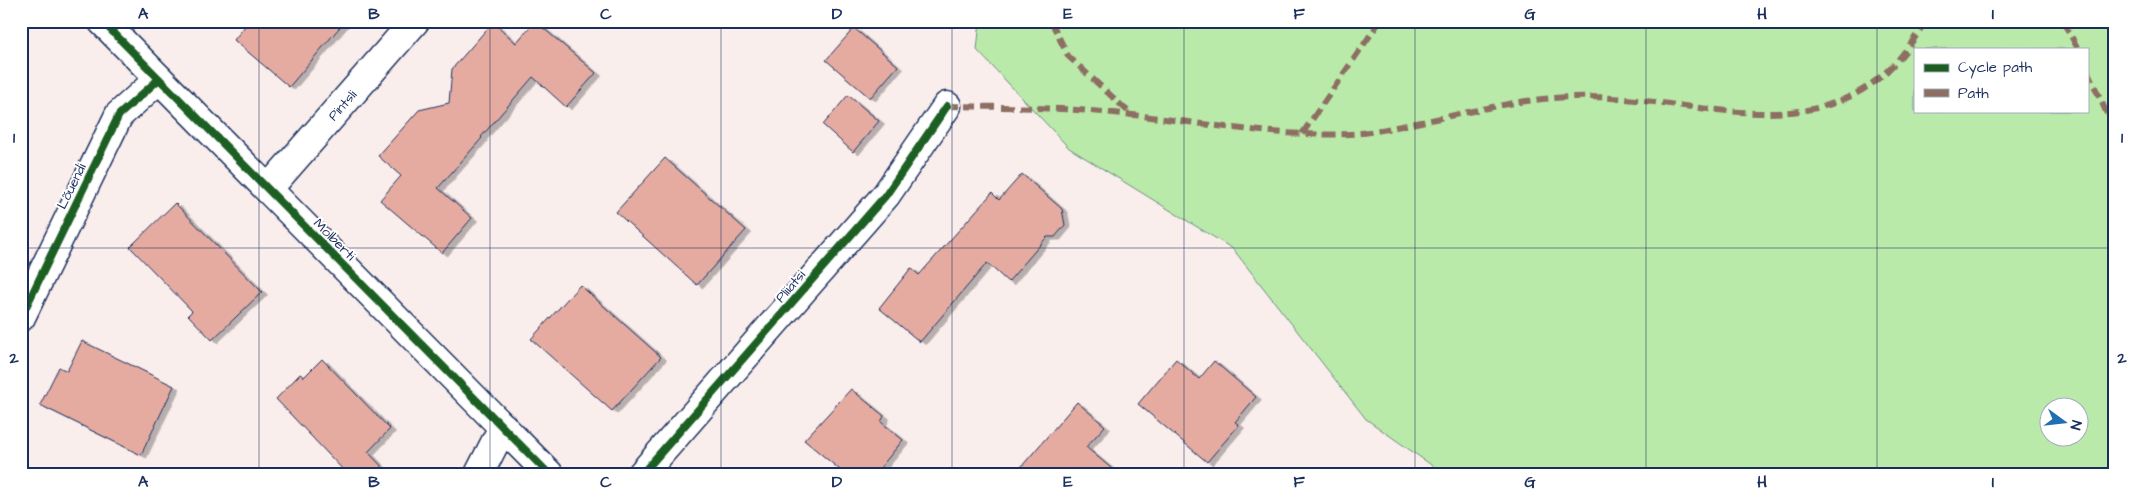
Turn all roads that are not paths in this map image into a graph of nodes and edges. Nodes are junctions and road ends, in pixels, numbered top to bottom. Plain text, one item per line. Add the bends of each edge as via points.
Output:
1 (102, 21) edge
2 (415, 21) edge
3 (159, 78) junction
4 (947, 106) dead end
5 (268, 189) junction
6 (21, 317) edge
7 (502, 427) junction
8 (479, 474) edge
9 (549, 474) edge
10 (642, 474) edge

1 - 3 street, Molberti
2 - 5 street, Pintsli
3 - 5 street, Molberti
3 - 6 street, Lõuendi via 119,115
4 - 10 street, Pliiatsi via 886,195
5 - 7 street, Molberti
7 - 8 street
7 - 9 street, Molberti

